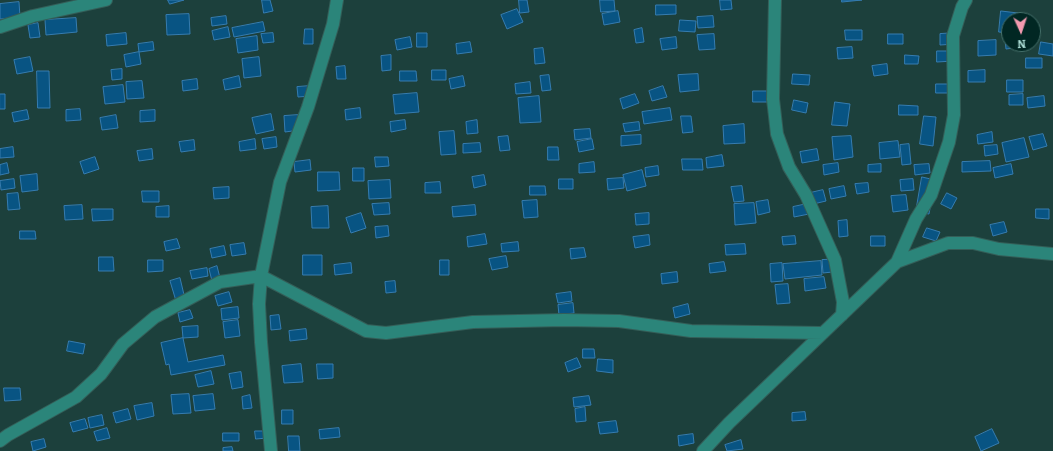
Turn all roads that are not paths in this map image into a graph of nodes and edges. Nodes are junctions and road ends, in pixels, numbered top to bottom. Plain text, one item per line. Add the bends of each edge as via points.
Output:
1 (106, 0) edge
2 (336, 0) edge
3 (775, 0) edge
4 (966, 0) edge
5 (91, 2) edge
6 (0, 27) edge
7 (1053, 254) edge
8 (897, 262) junction
9 (261, 276) junction
10 (842, 315) junction
11 (824, 333) junction
12 (0, 441) edge
13 (271, 451) edge
14 (704, 451) edge

1 - 5 street
2 - 9 street via 333,24 308,106 280,182
3 - 10 street via 774,98 778,134 789,167 806,195 835,260 843,302
4 - 8 street via 953,36 954,115 949,142 930,195
5 - 6 street
7 - 8 street via 999,249 973,243 948,243
8 - 10 street
9 - 11 street via 366,331 386,333 473,322 564,320 620,321 691,331
9 - 12 street via 220,282 155,317 123,344 101,374 76,397
9 - 13 street via 260,342
10 - 11 street
11 - 14 street via 729,423

